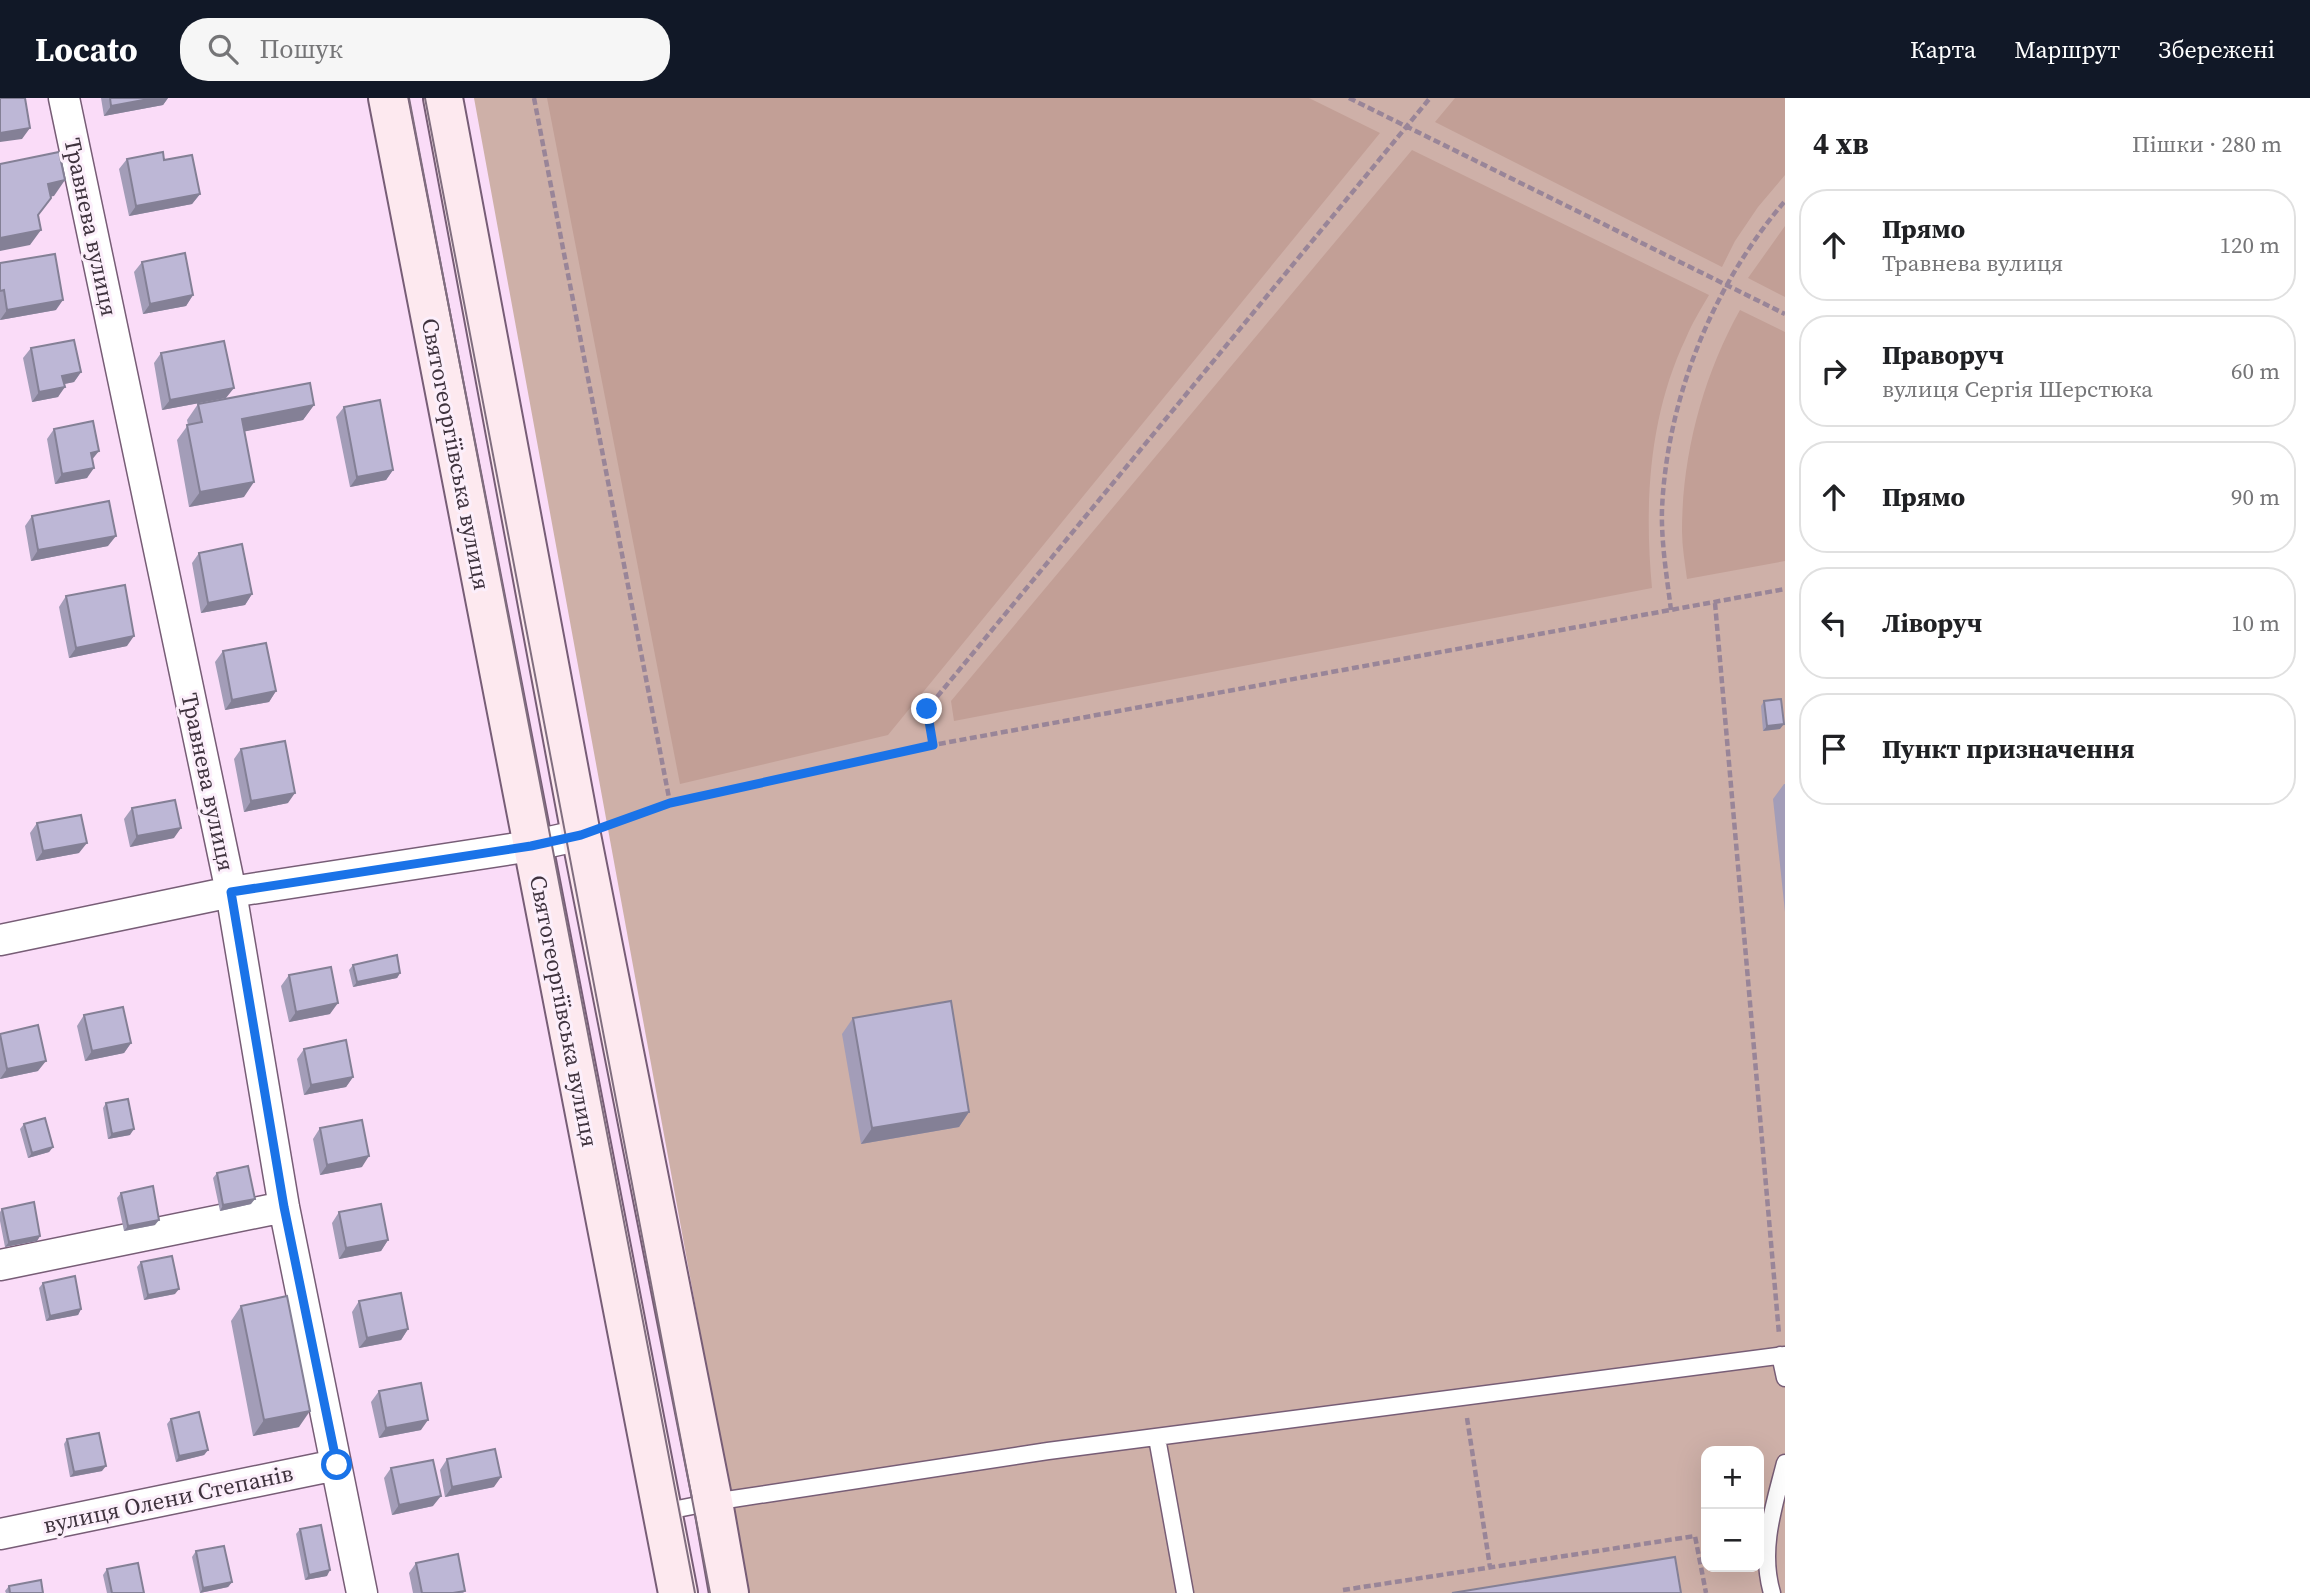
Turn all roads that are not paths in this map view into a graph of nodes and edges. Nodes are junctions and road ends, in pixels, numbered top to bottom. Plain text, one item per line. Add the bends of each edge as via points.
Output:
1 (64, 98) edge
2 (388, 98) edge
3 (443, 98) edge
4 (581, 835) junction
5 (531, 846) junction
6 (231, 892) junction
7 (0, 940) edge
8 (284, 1207) junction
9 (0, 1265) edge
10 (1783, 1355) edge
11 (1785, 1378) edge
12 (1157, 1438) junction
13 (1785, 1463) edge
14 (337, 1465) junction
15 (713, 1502) junction
16 (662, 1512) junction
17 (0, 1534) edge
18 (362, 1593) edge
19 (678, 1593) edge
20 (729, 1593) edge
21 (1185, 1593) edge
22 (1772, 1593) edge

1 - 6 street, Травнева вулиця
2 - 5 main road, Святогеоргіївська вулиця
3 - 4 main road
4 - 5 street
4 - 15 main road
5 - 6 street
5 - 16 main road, Святогеоргіївська вулиця
6 - 7 street
6 - 8 street, Травнева вулиця
8 - 9 street
8 - 14 street, Травнева вулиця
10 - 11 lane
10 - 12 lane
12 - 15 lane
12 - 21 lane
13 - 22 lane via 1769,1523 1767,1574
14 - 17 street, вулиця Олени Степанів
14 - 18 street, Травнева вулиця
15 - 16 lane
15 - 20 main road
16 - 19 main road, Святогеоргіївська вулиця

